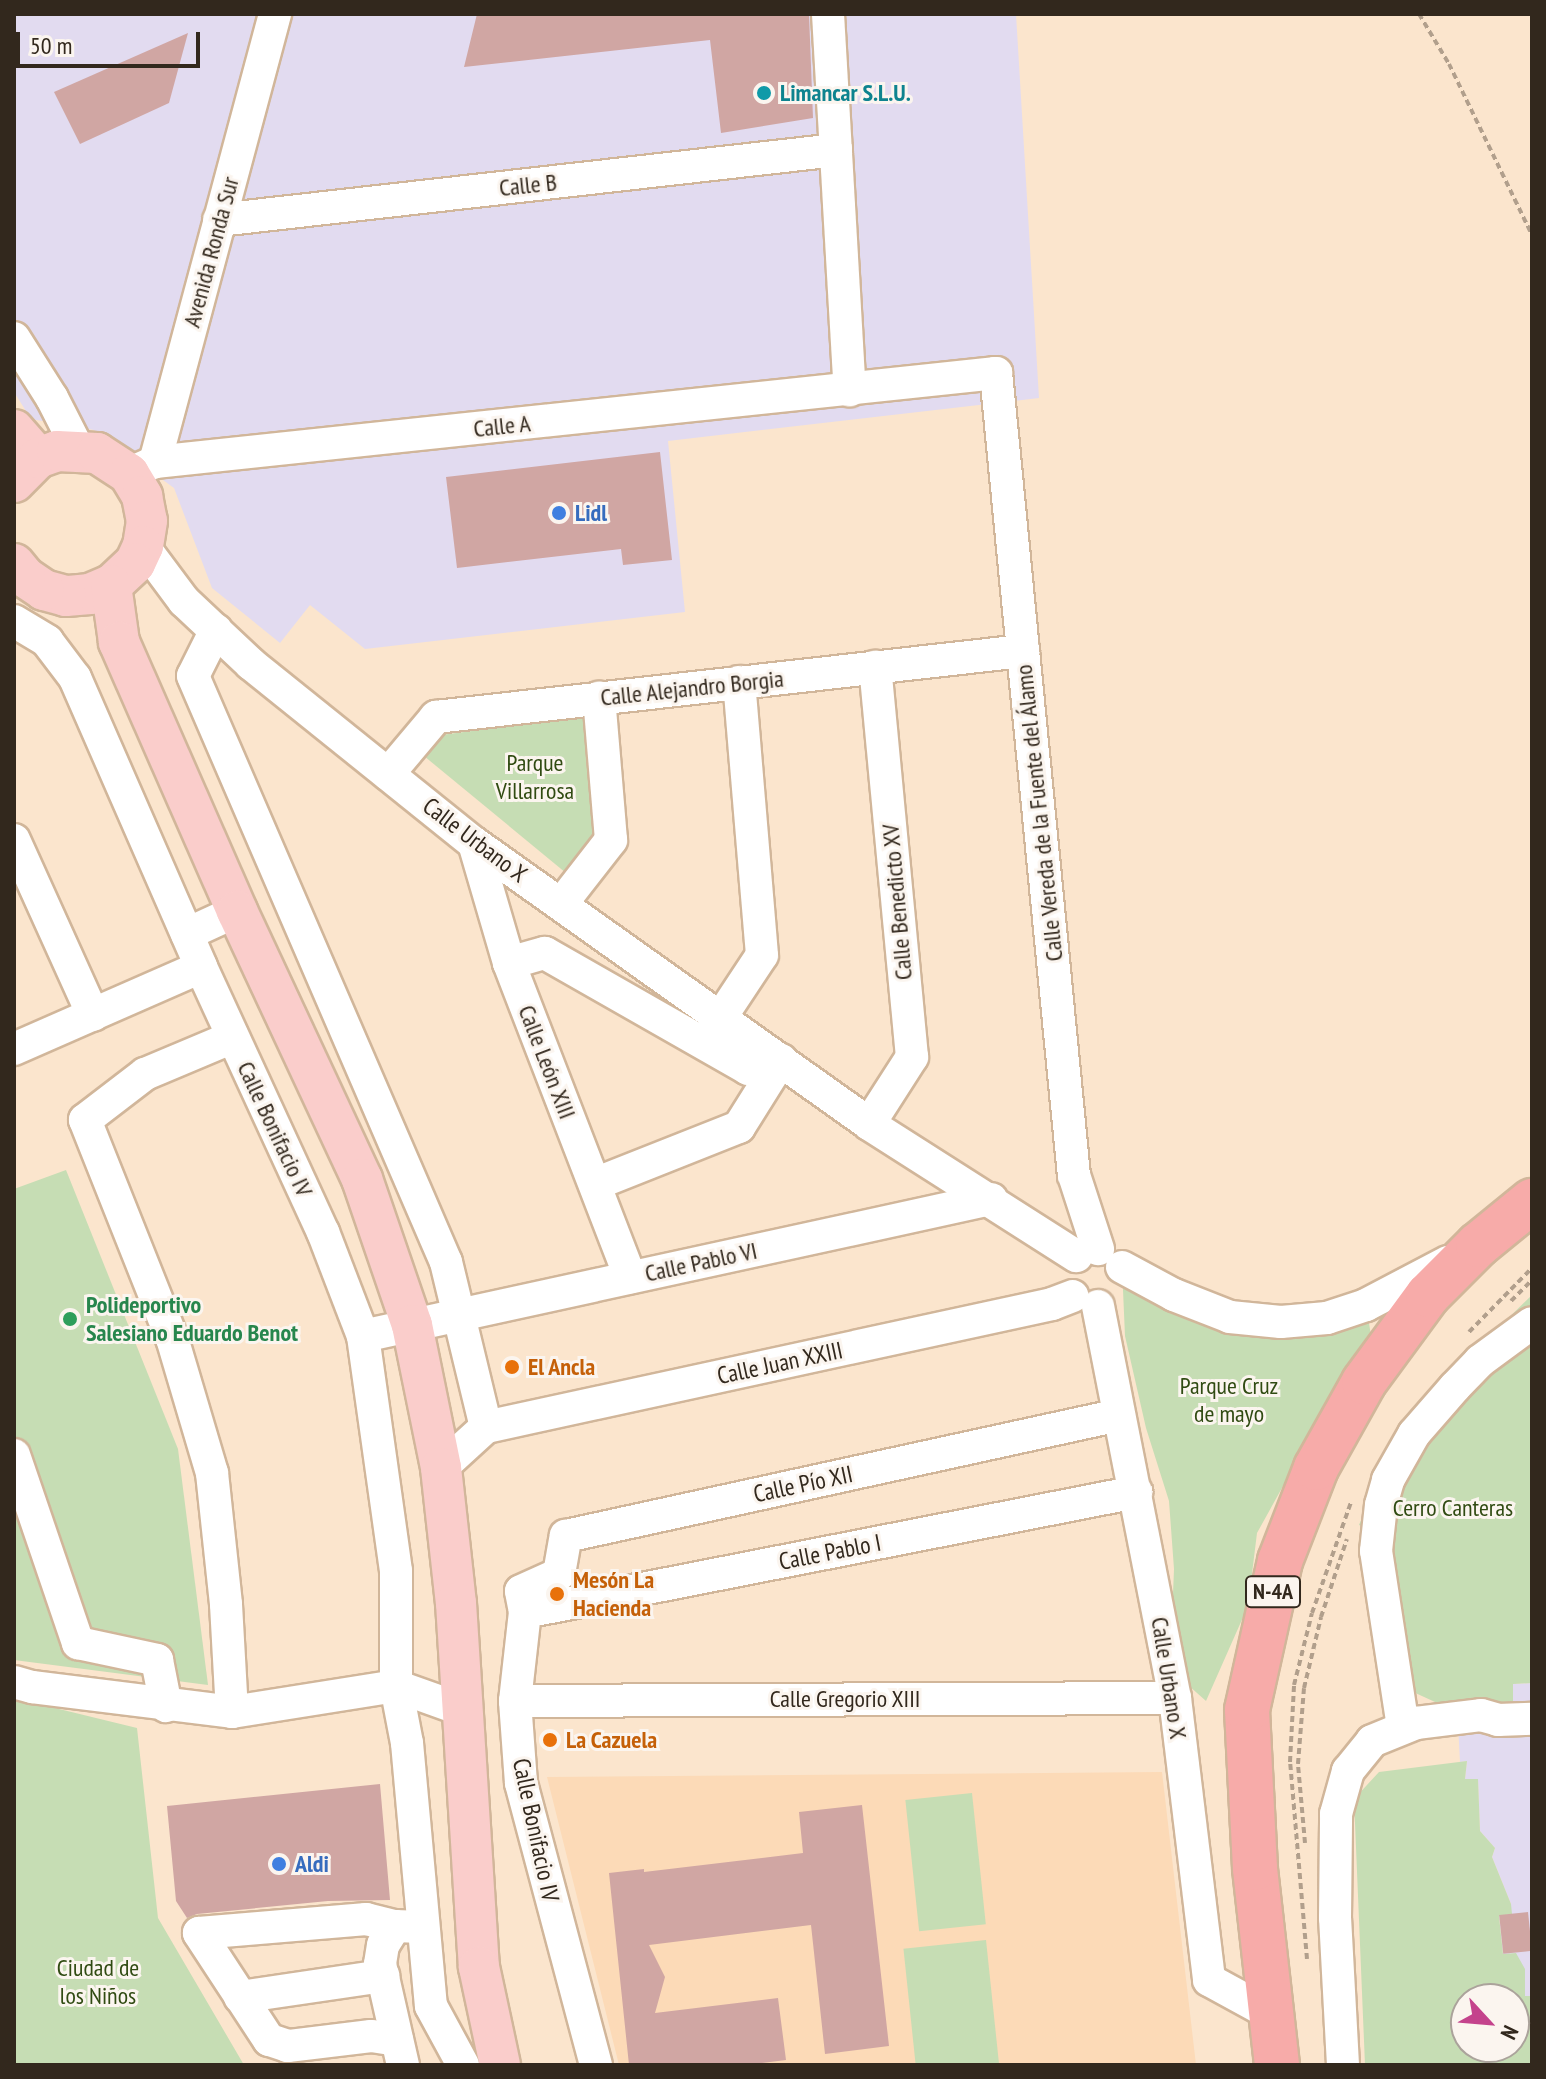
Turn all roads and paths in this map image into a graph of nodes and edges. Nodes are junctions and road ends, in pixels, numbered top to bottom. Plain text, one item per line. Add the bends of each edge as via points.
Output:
1 (275, 14) edge
2 (828, 14) edge
3 (1419, 14) edge
4 (836, 150) junction
5 (219, 220) junction
6 (1532, 235) edge
7 (14, 338) edge
8 (996, 373) joint
9 (850, 390) junction
10 (78, 449) junction
11 (22, 457) edge
12 (142, 468) junction
13 (14, 564) edge
14 (126, 569) junction
15 (66, 596) junction
16 (14, 621) edge
17 (216, 630) junction
18 (119, 642) junction
19 (1023, 651) junction
20 (875, 667) junction
21 (739, 682) junction
22 (599, 698) junction
23 (388, 774) junction
24 (14, 840) edge
25 (474, 843) junction
26 (562, 903) junction
27 (237, 911) junction
28 (187, 934) junction
29 (509, 963) junction
30 (201, 967) junction
31 (93, 1015) junction
32 (721, 1017) junction
33 (233, 1037) junction
34 (14, 1049) edge
35 (781, 1060) junction
36 (869, 1124) junction
37 (595, 1184) junction
38 (991, 1199) junction
39 (1532, 1201) edge
40 (1478, 1245) junction
41 (1099, 1257) junction
42 (1532, 1268) edge
43 (630, 1277) junction
44 (1532, 1280) edge
45 (1086, 1301) junction
46 (1521, 1313) edge
47 (460, 1315) junction
48 (412, 1325) junction
49 (363, 1336) junction
50 (1459, 1341) dead end
51 (1119, 1415) junction
52 (486, 1427) junction
53 (14, 1455) edge
54 (441, 1468) junction
55 (1136, 1492) junction
56 (1354, 1495) dead end
57 (1348, 1538) dead end
58 (523, 1601) junction
59 (14, 1682) edge
60 (396, 1686) junction
61 (1175, 1698) junction
62 (515, 1701) junction
63 (166, 1706) junction
64 (463, 1710) junction
65 (232, 1712) junction
66 (1532, 1719) edge
67 (1403, 1727) junction
68 (1306, 1852) dead end
69 (408, 1926) junction
70 (1308, 1972) dead end
71 (383, 1976) junction
72 (240, 1997) junction
73 (1273, 2015) junction
74 (400, 2057) edge
75 (316, 2065) edge
76 (463, 2065) edge
77 (500, 2065) edge
78 (596, 2065) edge
79 (1277, 2065) edge
80 (1343, 2065) edge

1 - 5 street, Avenida Ronda Sur
2 - 4 street
3 - 6 path
4 - 5 street, Calle B
4 - 9 street
5 - 12 street, Avenida Ronda Sur
7 - 10 street
8 - 9 street, Calle A
8 - 19 street, Calle Vereda de la Fuente del Álamo
9 - 12 street, Calle A
10 - 11 main road
10 - 12 main road
12 - 14 main road via 147,521
13 - 15 main road via 44,590
14 - 15 main road via 90,594
14 - 17 street, Calle Urbano X via 184,601
14 - 18 main road
15 - 18 main road
16 - 28 street, Calle Bonifacio IV via 47,641 75,678
17 - 23 street, Calle Urbano X
17 - 47 street via 193,676 446,1262
18 - 27 main road
19 - 20 street, Calle Alejandro Borgia
19 - 41 street, Calle Vereda de la Fuente del Álamo via 1074,1175
20 - 21 street, Calle Alejandro Borgia
20 - 36 street, Calle Benedicto XV via 912,1057
21 - 22 street, Calle Alejandro Borgia
21 - 32 street via 762,955
22 - 23 street, Calle Alejandro Borgia via 436,717
22 - 26 street via 611,840
23 - 25 street, Calle Urbano X
24 - 31 street
25 - 26 street, Calle Urbano X
25 - 29 street, Calle León XIII
26 - 32 street, Calle Urbano X
27 - 28 street
27 - 48 main road via 362,1179
28 - 30 street, Calle Bonifacio IV
29 - 35 street via 545,953 748,1069
29 - 37 street, Calle León XIII
30 - 31 street
30 - 33 street, Calle Bonifacio IV
31 - 34 street
32 - 35 street, Calle Urbano X
33 - 49 street, Calle Bonifacio IV via 323,1232
33 - 65 street via 145,1074 85,1120 173,1341 212,1473
35 - 36 street, Calle Urbano X
35 - 37 street via 739,1127
36 - 38 street, Calle Urbano X
37 - 43 street, Calle León XIII
38 - 41 street, Calle Urbano X
38 - 43 street, Calle Pablo VI
39 - 40 highway, N-4A
40 - 41 street, Calle Urbano X via 1366,1305 1327,1318 1281,1322 1230,1317
40 - 73 highway, N-4A via 1428,1295 1364,1382 1316,1468 1280,1561 1247,1710 1255,1868
41 - 45 street, Calle Urbano X via 1067,1274
41 - 45 street via 1123,1286 1114,1300
42 - 50 path
43 - 47 street, Calle Pablo VI
44 - 46 path
45 - 51 street, Calle Urbano X
45 - 52 street, Calle Juan XXIII via 1052,1304
46 - 67 street via 1414,1434 1388,1480 1376,1551
47 - 48 street, Calle Pablo VI
47 - 52 street
48 - 49 street, Calle Pablo VI
48 - 54 main road
49 - 60 street, Calle Bonifacio IV via 396,1571
51 - 55 street, Calle Urbano X
51 - 58 street, Calle Pío XII via 566,1536 559,1574
52 - 54 street
53 - 63 street via 78,1643 157,1660
54 - 64 main road
55 - 58 street, Calle Pablo I
55 - 61 street, Calle Urbano X
56 - 70 path via 1312,1613 1294,1685 1290,1762
57 - 68 path via 1304,1688 1298,1764
58 - 62 street, Calle Bonifacio IV
59 - 63 street
60 - 64 street
60 - 65 street
60 - 69 street, Calle Bonifacio IV via 407,1743
61 - 62 street, Calle Gregorio XIII
61 - 73 street, Calle Urbano X via 1209,1980
62 - 78 street, Calle Bonifacio IV via 521,1783
63 - 65 street
64 - 77 main road via 479,1967
66 - 67 street via 1458,1716
67 - 80 street via 1363,1749 1348,1771 1339,1799 1335,1918
69 - 71 street via 383,1945
69 - 72 street via 366,1919 199,1933
69 - 76 street, Calle Bonifacio IV via 431,2006
71 - 72 street
71 - 74 street
72 - 74 street via 269,2040 288,2046 371,2036
73 - 79 highway, N-4A
74 - 75 street via 374,2046 338,2052

